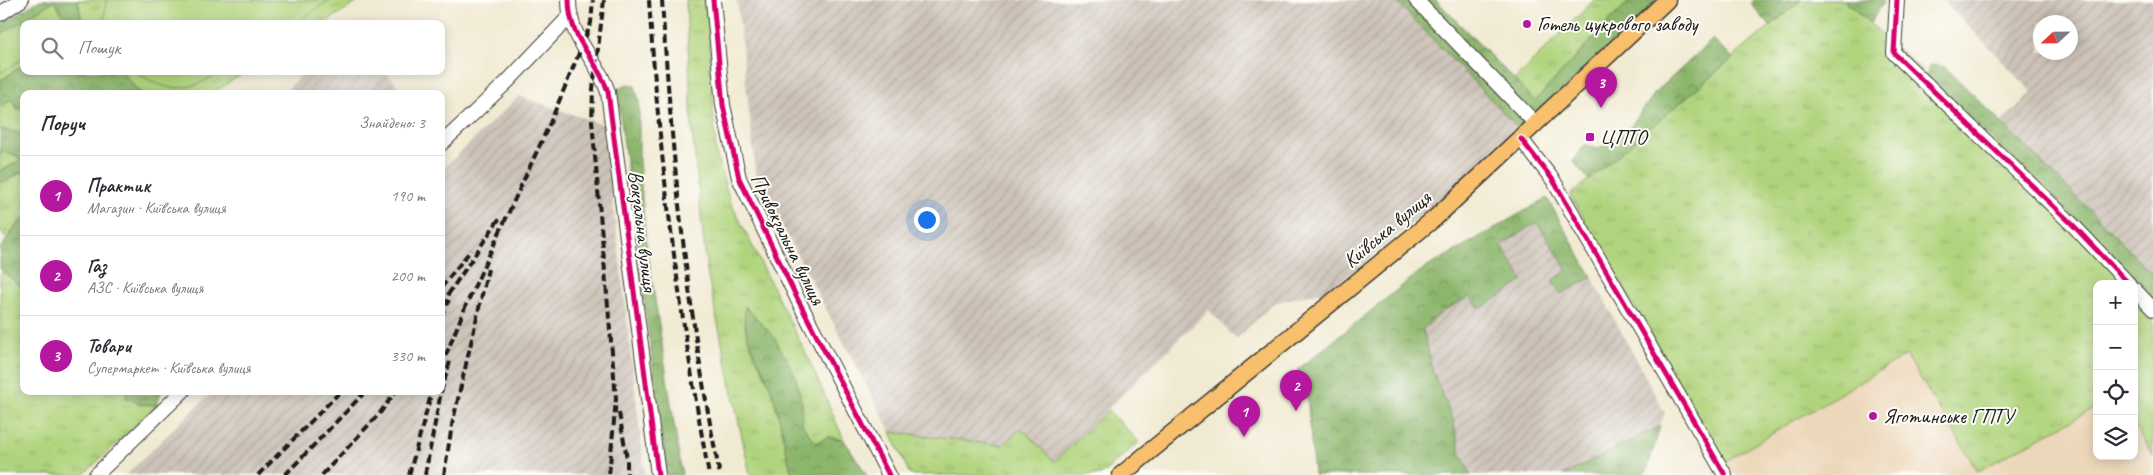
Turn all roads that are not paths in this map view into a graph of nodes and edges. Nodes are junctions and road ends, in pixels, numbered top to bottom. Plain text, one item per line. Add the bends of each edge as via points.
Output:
1 (21, 0) edge
2 (569, 0) edge
3 (713, 0) edge
4 (1416, 0) edge
5 (1667, 0) edge
6 (1898, 0) edge
7 (0, 14) edge
8 (569, 17) junction
9 (1536, 124) junction
10 (1521, 139) junction
11 (445, 140) edge
12 (2125, 280) edge
13 (2138, 293) edge
14 (2153, 309) edge
15 (179, 395) edge
16 (96, 475) edge
17 (658, 475) edge
18 (889, 475) edge
19 (1121, 475) edge
20 (1726, 475) edge

1 - 7 street
2 - 8 street, Вокзальна вулиця
3 - 18 street, Привокзальна вулиця via 723,105 739,178
4 - 9 street
5 - 9 main road, Київська вулиця
6 - 12 street via 1894,53 2072,224
8 - 11 street
8 - 17 street, Вокзальна вулиця via 608,92
9 - 10 main road, Київська вулиця
10 - 19 main road, Київська вулиця via 1435,218
10 - 20 street via 1553,180
13 - 14 street
15 - 16 street

